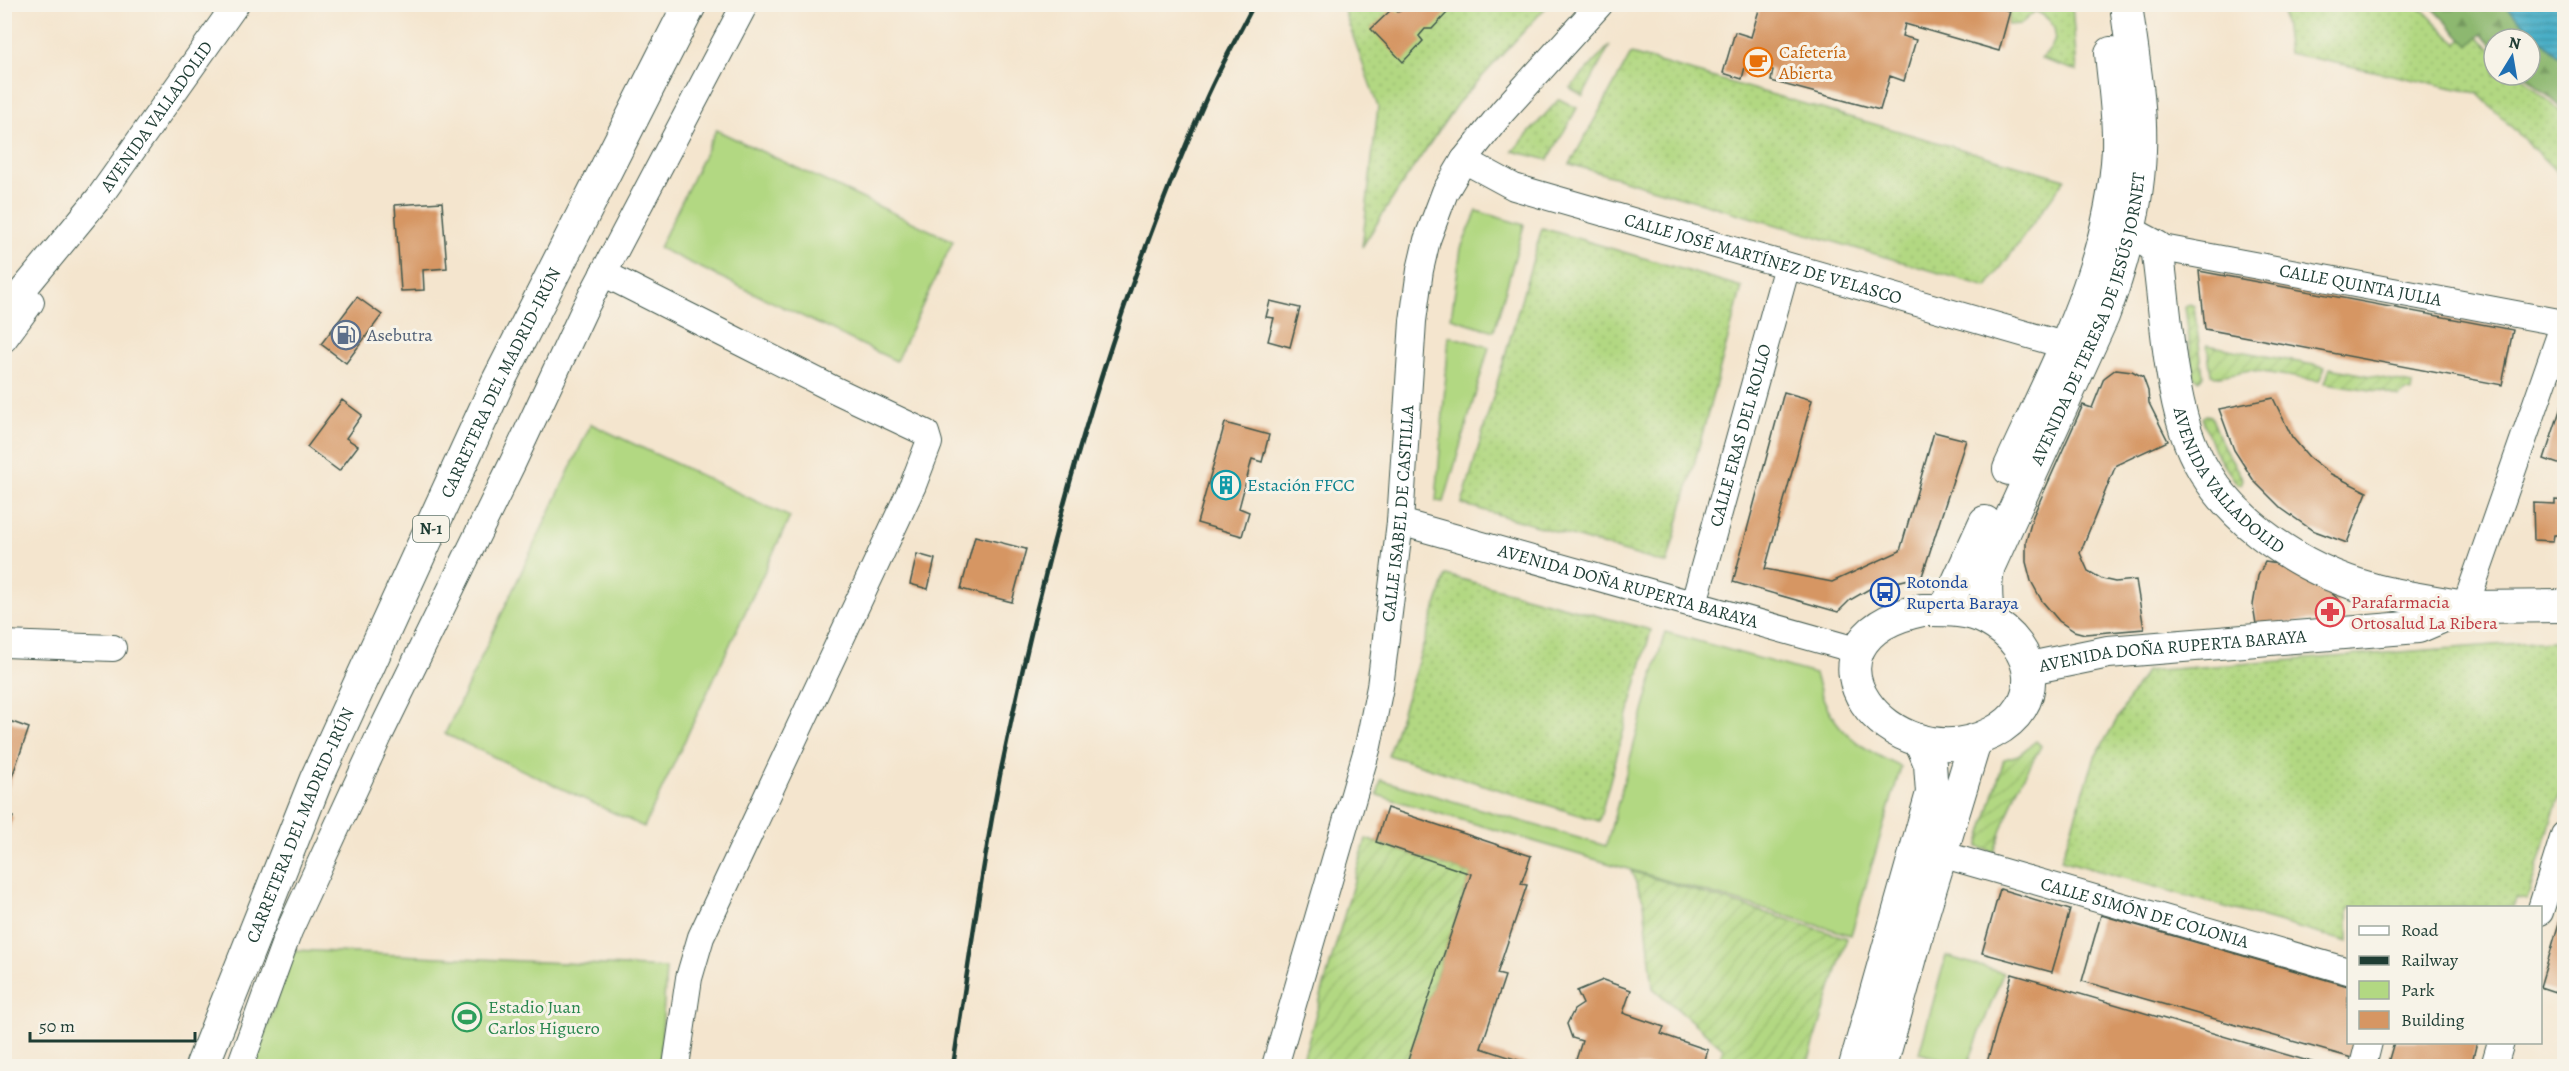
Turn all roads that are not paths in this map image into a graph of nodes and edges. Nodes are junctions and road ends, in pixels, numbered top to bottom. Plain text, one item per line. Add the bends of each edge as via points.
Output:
1 (236, 4) edge
2 (690, 4) edge
3 (745, 4) edge
4 (1600, 4) edge
5 (2106, 4) edge
6 (2126, 4) edge
7 (1464, 160) junction
8 (98, 199) junction
9 (2129, 232) junction
10 (2157, 247) junction
11 (1787, 266) junction
12 (39, 270) junction
13 (603, 273) junction
14 (4, 301) edge
15 (4, 313) edge
16 (2564, 323) edge
17 (4, 339) edge
18 (2067, 346) junction
19 (1400, 522) junction
20 (1694, 603) junction
21 (2565, 606) edge
22 (2465, 607) junction
23 (1945, 610) junction
24 (1989, 620) junction
25 (4, 644) edge
26 (113, 648) dead end
27 (1856, 650) junction
28 (2030, 668) junction
29 (1920, 740) junction
30 (1975, 742) junction
31 (2565, 835) edge
32 (1941, 854) junction
33 (2542, 909) edge
34 (2347, 970) edge
35 (2368, 1044) edge
36 (2500, 1044) edge
37 (1879, 1065) edge
38 (202, 1066) edge
39 (240, 1066) edge
40 (676, 1066) edge
41 (1275, 1066) edge
42 (2363, 1066) edge
43 (2494, 1066) edge

1 - 8 street, AVENIDA VALLADOLID
2 - 38 highway, CARRETERA DEL MADRID-IRÚN / N-1 via 498,382 316,780
3 - 13 street
4 - 7 street, CALLE ISABEL DE CASTILLA
5 - 18 street, AVENIDA DE TERESA DE JESÚS JORNET via 2117,119 2114,189 2101,256
6 - 9 street, AVENIDA DE TERESA DE JESÚS JORNET via 2140,150
7 - 11 street, CALLE JOSÉ MARTÍNEZ DE VELASCO via 1514,187
7 - 19 street, CALLE ISABEL DE CASTILLA via 1439,203 1420,270
8 - 12 street, AVENIDA VALLADOLID
8 - 17 street, AVENIDA VALLADOLID via 82,229
9 - 10 street
9 - 24 street, AVENIDA DE TERESA DE JESÚS JORNET via 2119,276 2103,316 1989,566
10 - 16 street, CALLE QUINTA JULIA
10 - 22 street, AVENIDA VALLADOLID via 2176,388 2186,432 2197,458 2237,513 2314,567 2373,589
11 - 18 street, CALLE JOSÉ MARTÍNEZ DE VELASCO
11 - 20 street, CALLE ERAS DEL ROLLO
12 - 14 street
12 - 15 street, AVENIDA VALLADOLID
13 - 39 street via 289,931
13 - 40 street via 927,433 929,443 913,485 701,937 689,978
16 - 22 street
18 - 23 street, AVENIDA DE TERESA DE JESÚS JORNET
19 - 20 street, AVENIDA DOÑA RUPERTA BARAYA
19 - 41 street, CALLE ISABEL DE CASTILLA via 1380,687 1368,746
20 - 27 street, AVENIDA DOÑA RUPERTA BARAYA
21 - 22 street, AVENIDA DOÑA RUPERTA BARAYA
22 - 28 street, AVENIDA DOÑA RUPERTA BARAYA via 2418,627 2108,652
23 - 24 street via 1972,613
23 - 27 street via 1922,610 1893,618
24 - 28 street via 2018,647
25 - 26 street
27 - 29 street via 1857,686 1867,707 1884,724
28 - 30 street via 2030,689 2024,704 1999,730
29 - 30 street via 1945,745
29 - 37 street via 1930,764 1932,793
30 - 32 street
31 - 33 street
32 - 34 street, CALLE SIMÓN DE COLONIA
32 - 37 street
35 - 42 street
36 - 43 street

